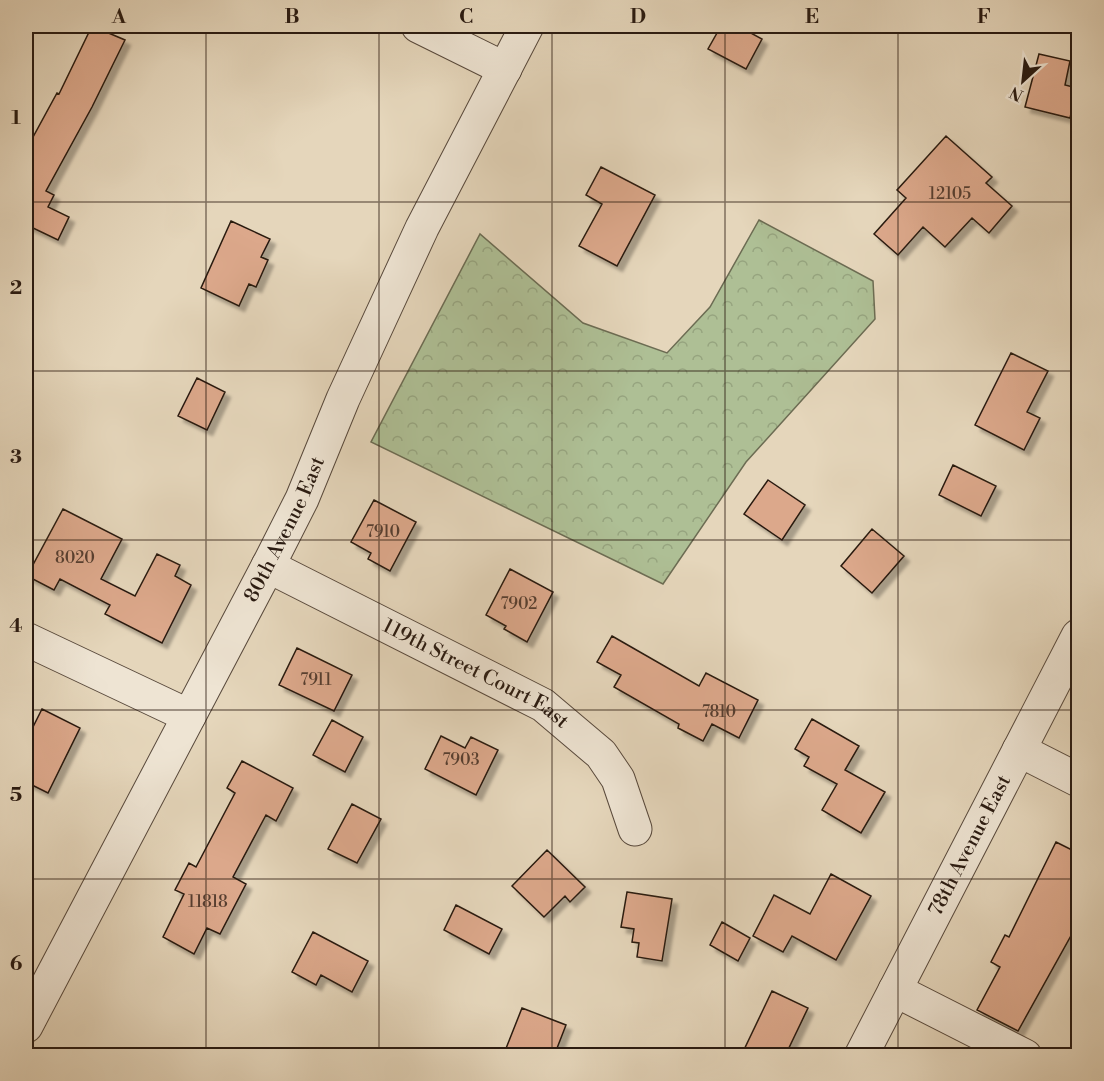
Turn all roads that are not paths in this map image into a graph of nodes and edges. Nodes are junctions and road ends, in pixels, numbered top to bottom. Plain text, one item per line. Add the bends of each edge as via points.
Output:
1 (418, 26) edge
2 (528, 26) edge
3 (505, 69) junction
4 (268, 566) junction
5 (1078, 636) edge
6 (26, 639) edge
7 (189, 716) junction
8 (1019, 750) junction
9 (1078, 780) edge
10 (635, 829) dead end
11 (895, 990) junction
12 (26, 1026) edge
13 (861, 1056) edge
14 (1025, 1056) edge

1 - 3 street
2 - 3 street, 80th Avenue East
3 - 4 street, 80th Avenue East via 422,228 302,499
4 - 7 street, 80th Avenue East
4 - 10 street, 119th Street Court East via 543,705 601,754 618,779
5 - 8 street, 78th Avenue East
6 - 7 street
7 - 12 street, 80th Avenue East
8 - 9 street
8 - 11 street, 78th Avenue East
11 - 13 street, 78th Avenue East
11 - 14 street

